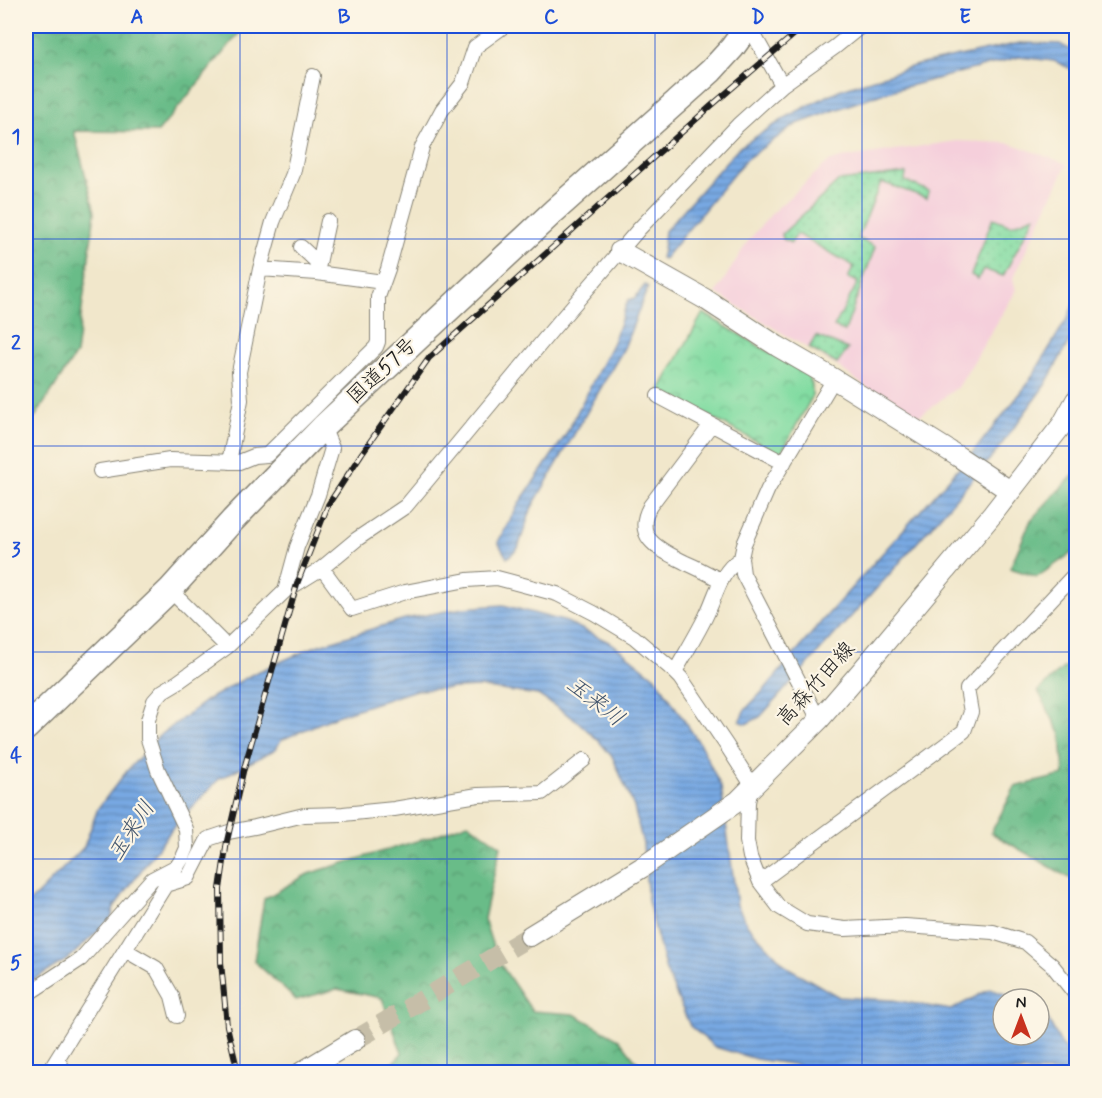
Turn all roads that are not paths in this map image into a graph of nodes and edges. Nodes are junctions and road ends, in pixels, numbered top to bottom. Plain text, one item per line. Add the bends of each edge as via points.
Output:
1 (504, 26) edge
2 (748, 26) edge
3 (861, 26) edge
4 (313, 76) dead end
5 (782, 85) junction
6 (328, 221) dead end
7 (301, 247) dead end
8 (620, 251) junction
9 (318, 268) junction
10 (260, 269) junction
11 (383, 282) junction
12 (834, 379) junction
13 (658, 396) dead end
14 (1077, 400) edge
15 (711, 424) junction
16 (323, 427) junction
17 (229, 462) junction
18 (784, 463) junction
19 (100, 471) dead end
20 (1010, 491) junction
21 (741, 558) junction
22 (322, 568) junction
23 (1077, 573) edge
24 (720, 580) junction
25 (170, 590) junction
26 (285, 591) junction
27 (227, 647) junction
28 (675, 672) junction
29 (819, 720) junction
30 (26, 728) edge
31 (584, 760) dead end
32 (752, 785) junction
33 (176, 866) junction
34 (760, 882) junction
35 (165, 885) junction
36 (530, 936) tunnel mouth
37 (125, 950) junction
38 (26, 995) edge
39 (1077, 995) edge
40 (177, 1016) dead end
41 (355, 1040) tunnel mouth
42 (57, 1059) junction
43 (49, 1072) edge
44 (65, 1072) edge
45 (302, 1072) edge

1 - 11 street via 475,47 463,83 442,110 422,147
2 - 5 street
2 - 16 highway, 国道57号 via 711,71
3 - 5 street
4 - 10 street via 293,174 273,222
5 - 8 street via 738,125
6 - 9 street
7 - 9 street
8 - 12 main road
8 - 22 street via 406,506
9 - 10 street
9 - 11 street
10 - 17 street via 239,372 241,400
11 - 17 street via 378,297 376,347 267,455
12 - 18 street
12 - 20 main road
13 - 15 street
14 - 20 main road, 高森竹田線
15 - 18 street
15 - 24 street via 650,506 644,525 649,540 659,549
16 - 25 highway, 国道57号
16 - 26 street via 332,448
17 - 19 street via 170,460
18 - 21 street via 768,489
20 - 29 main road, 高森竹田線
21 - 24 street via 732,563
21 - 29 street via 743,574
22 - 26 street
22 - 28 street via 352,609 405,592 467,580 496,578 557,594 634,637
23 - 34 street via 967,689 971,712 964,731
24 - 28 street via 706,617
25 - 27 street
25 - 30 highway, 国道57号
26 - 27 street
27 - 33 street via 163,691 154,701 148,720 148,740 158,770 186,829 187,848
28 - 32 street
29 - 32 main road, 高森竹田線
31 - 35 street via 542,793 478,795 343,814 304,815 229,832 208,839 188,878
32 - 34 street via 747,802 747,841
32 - 36 main road, 高森竹田線 via 738,801
33 - 35 street
33 - 38 street via 152,879 81,959
34 - 39 street via 779,907 807,924 845,929 906,926 993,932 1025,942 1052,965
35 - 37 street
37 - 40 street via 156,968 172,996
37 - 42 street
41 - 45 main road
42 - 43 street
42 - 44 street

